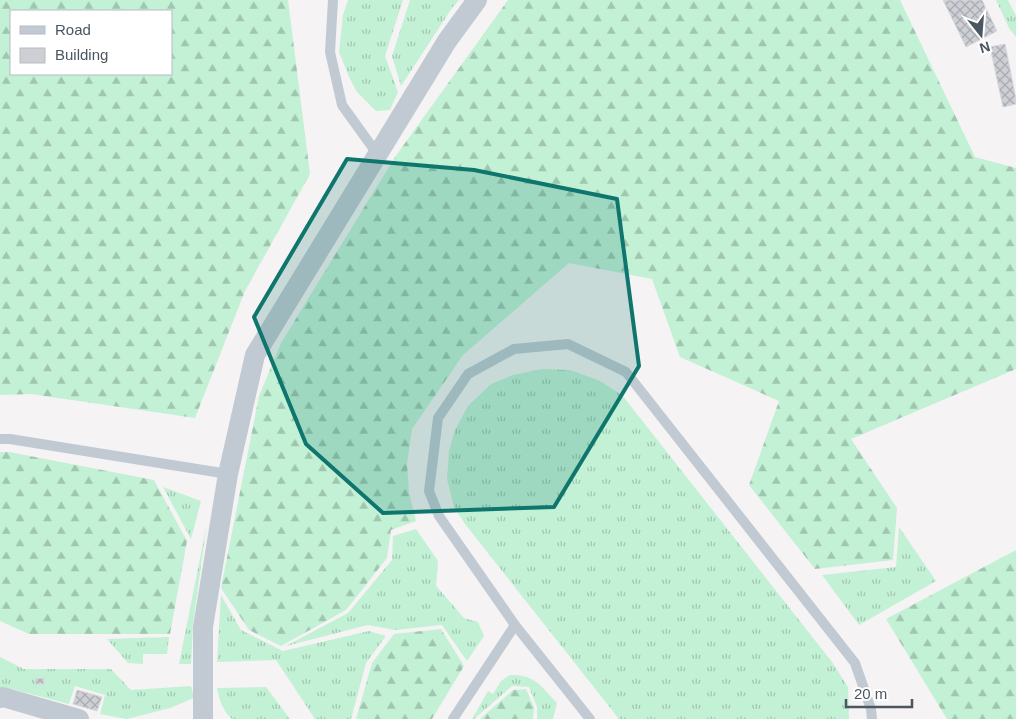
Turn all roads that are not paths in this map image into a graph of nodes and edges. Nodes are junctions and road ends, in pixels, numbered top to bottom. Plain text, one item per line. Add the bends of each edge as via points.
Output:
1 (333, 0) edge
2 (477, 0) edge
3 (378, 154) junction
4 (0, 439) edge
5 (228, 474) junction
6 (515, 625) junction
7 (0, 698) edge
8 (79, 719) edge
9 (203, 719) edge
10 (453, 719) edge
11 (590, 719) edge
12 (872, 719) edge

1 - 3 lane via 330,52 342,105
2 - 3 street via 447,41
3 - 5 street via 256,355
4 - 5 lane
5 - 9 street via 203,627
6 - 10 lane
6 - 11 lane
6 - 12 lane via 440,516 429,491 438,418 468,374 514,350 568,344 626,372 855,663
7 - 8 street

